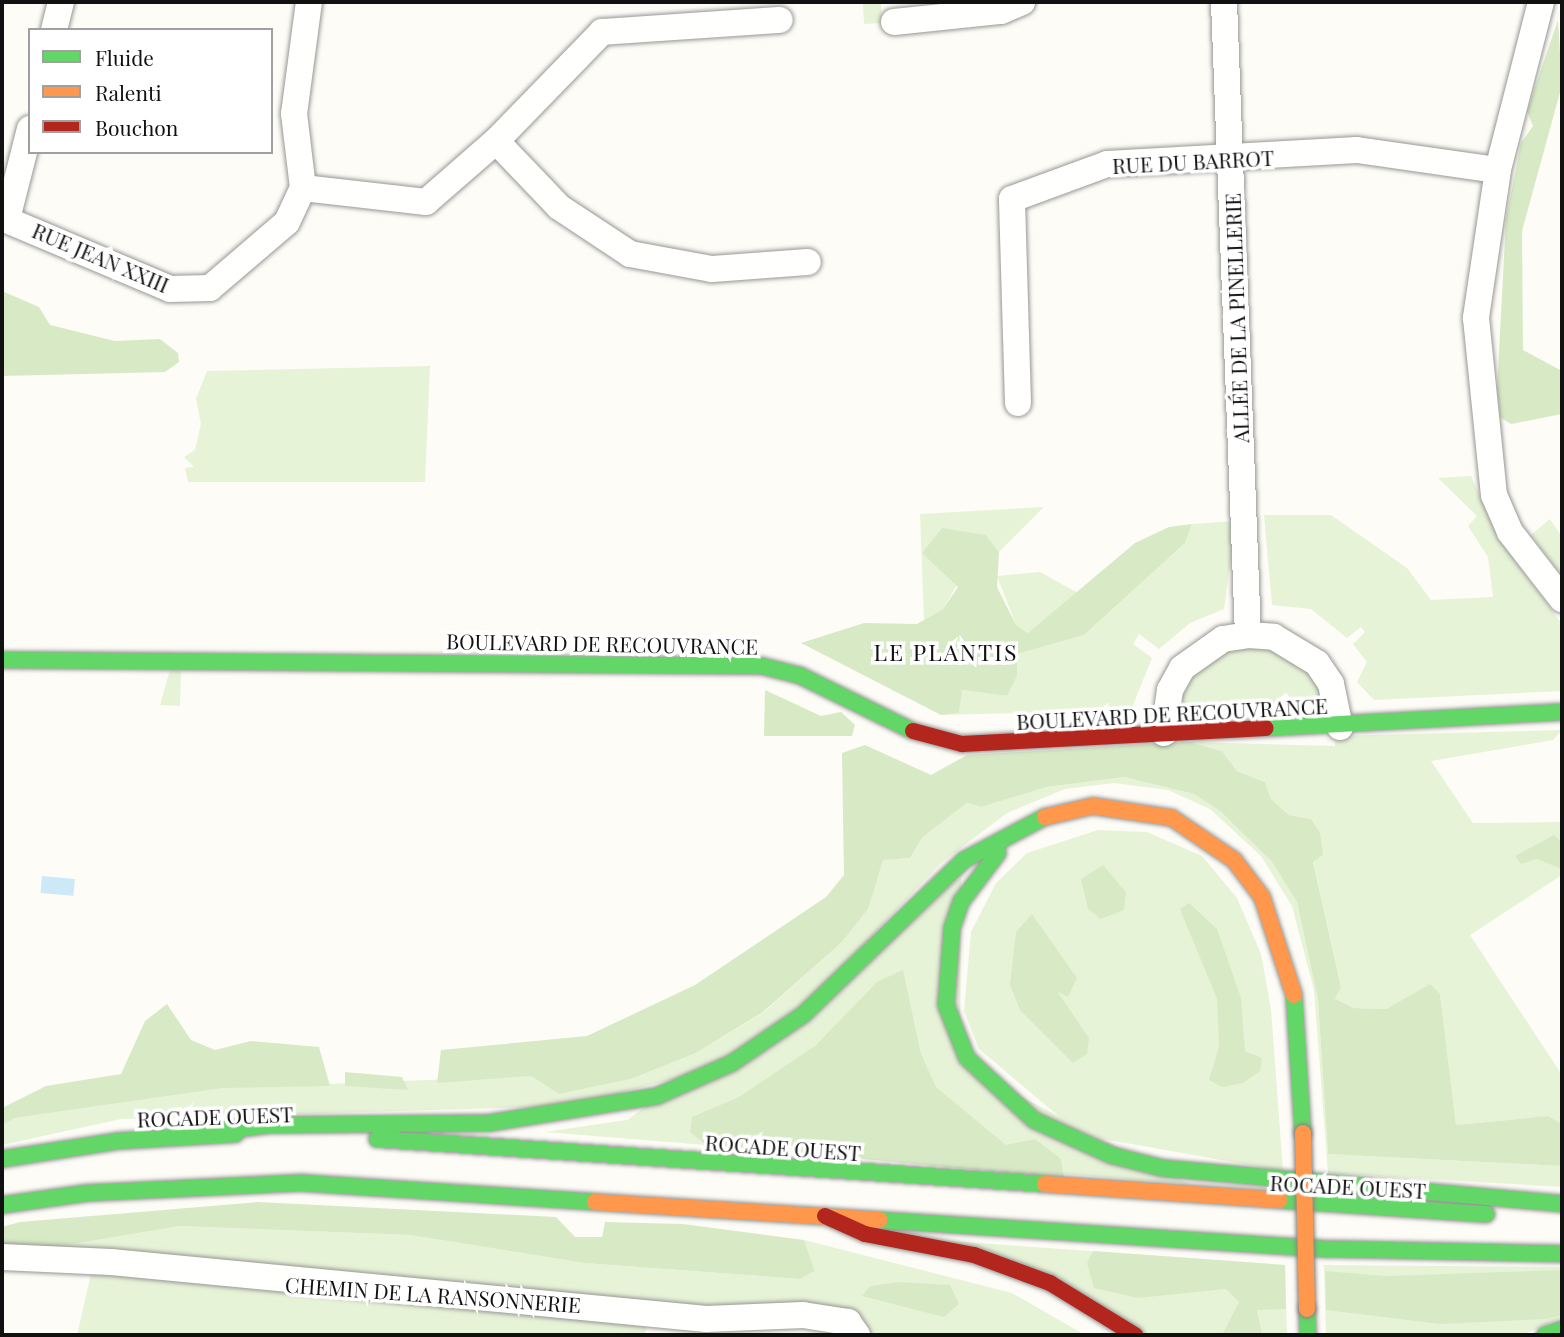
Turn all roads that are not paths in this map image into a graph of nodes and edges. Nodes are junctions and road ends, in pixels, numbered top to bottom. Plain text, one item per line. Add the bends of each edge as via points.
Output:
1 (61, 2) edge
2 (309, 2) edge
3 (1022, 2) edge
4 (1224, 2) edge
5 (1541, 2) edge
6 (780, 20) dead end
7 (894, 22) dead end
8 (54, 28) edge
9 (28, 136) edge
10 (496, 141) junction
11 (1230, 160) junction
12 (1498, 170) junction
13 (303, 188) junction
14 (4, 218) edge
15 (808, 262) dead end
16 (1018, 403) dead end
17 (1562, 599) edge
18 (1248, 635) junction
19 (2, 660) edge
20 (1562, 712) edge
21 (1340, 727) junction
22 (1164, 733) junction
23 (1019, 827) junction
24 (205, 1133) junction
25 (2, 1159) edge
26 (1562, 1204) edge
27 (2, 1205) edge
28 (1562, 1214) edge
29 (825, 1216) junction
30 (1562, 1254) edge
31 (2, 1257) edge
32 (1562, 1329) edge
33 (857, 1335) edge
34 (1135, 1335) edge
35 (1308, 1335) edge
36 (1545, 1335) edge

1 - 8 street
2 - 13 street via 294,114
3 - 7 street via 1001,11
4 - 11 street, ALLÉE DE LA PINELLERIE
5 - 12 street
6 - 10 street via 602,32
9 - 14 street
10 - 13 street via 426,202
10 - 15 street via 559,207 630,254 712,270
11 - 12 street, RUE DU BARROT via 1357,150
11 - 16 street, RUE DU BARROT via 1107,164 1012,199
11 - 18 street, ALLÉE DE LA PINELLERIE
12 - 17 street via 1476,318 1484,439 1493,495 1510,532
13 - 14 street, RUE JEAN XXIII via 287,222 209,288 186,291
18 - 21 street via 1274,637 1317,663 1331,684
18 - 22 street via 1212,645 1182,668 1170,690
19 - 22 main road, BOULEVARD DE RECOUVRANCE via 762,666 799,675 946,743
20 - 21 main road, BOULEVARD DE RECOUVRANCE
21 - 22 main road, BOULEVARD DE RECOUVRANCE
23 - 24 main road via 948,873 834,987 777,1034 732,1063 657,1096 527,1120 268,1125
23 - 26 main road via 974,881 952,928 944,979 954,1031 984,1080 1034,1120 1111,1155 1162,1168
23 - 35 main road, bridge via 1074,809 1134,809 1172,818 1234,860 1262,897 1283,947 1296,1001
24 - 25 main road, ROCADE OUEST
24 - 28 main road, ROCADE OUEST via 384,1140 1255,1202
27 - 29 main road via 87,1194 303,1184
29 - 30 main road via 1330,1249
29 - 34 main road via 864,1234 974,1255 1050,1283
31 - 33 street, CHEMIN DE LA RANSONNERIE via 111,1262 706,1319 803,1315 848,1322
32 - 36 main road

